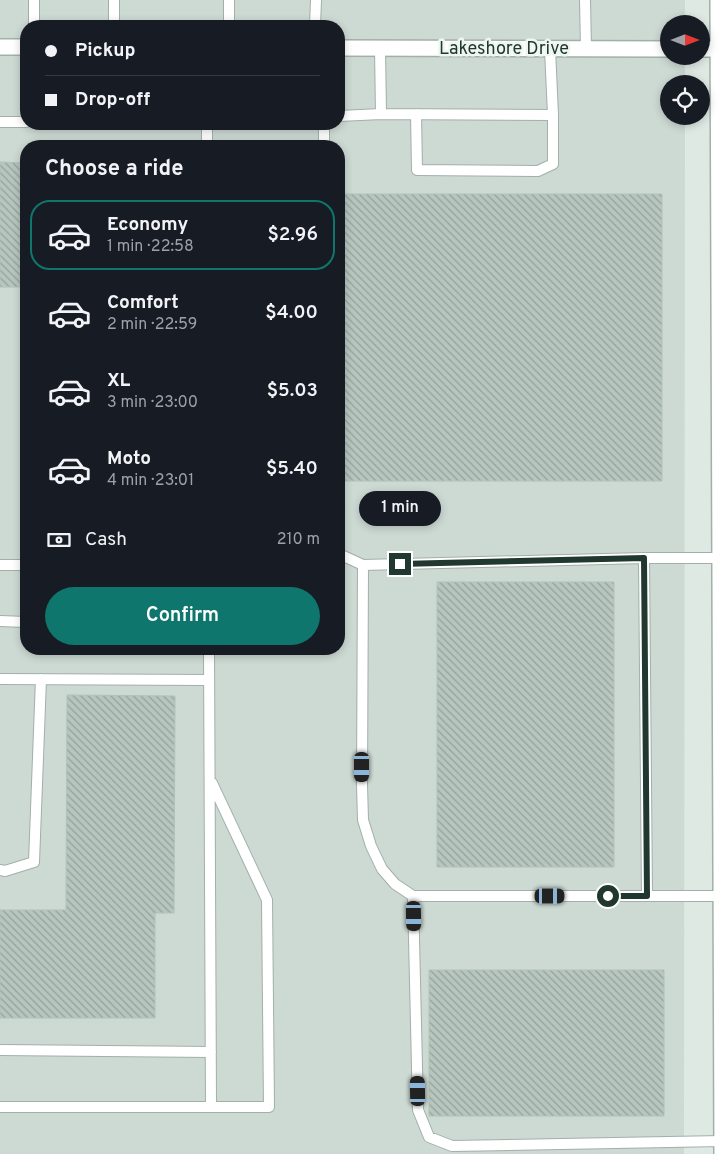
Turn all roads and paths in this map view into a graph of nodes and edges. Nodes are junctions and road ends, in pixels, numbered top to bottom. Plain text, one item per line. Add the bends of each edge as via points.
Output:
1 (34, 0) edge
2 (114, 0) edge
3 (229, 0) edge
4 (316, 0) edge
5 (585, 0) edge
6 (718, 0) edge
7 (34, 20) edge
8 (114, 20) edge
9 (229, 20) edge
10 (316, 20) edge
11 (0, 47) edge
12 (20, 47) edge
13 (345, 48) edge
14 (380, 48) junction
15 (550, 49) junction
16 (586, 49) junction
17 (660, 49) edge
18 (710, 49) edge
19 (718, 49) junction
20 (381, 114) junction
21 (416, 114) junction
22 (345, 116) edge
23 (553, 116) junction
24 (0, 122) edge
25 (20, 122) edge
26 (722, 331) edge
27 (722, 442) edge
28 (345, 557) edge
29 (644, 558) junction
30 (720, 558) junction
31 (0, 565) edge
32 (20, 565) edge
33 (363, 565) junction
34 (0, 621) edge
35 (20, 622) edge
36 (722, 626) edge
37 (209, 655) edge
38 (0, 679) edge
39 (41, 679) junction
40 (209, 680) junction
41 (723, 772) edge
42 (210, 779) junction
43 (0, 870) edge
44 (413, 896) junction
45 (647, 896) junction
46 (721, 896) junction
47 (0, 1050) edge
48 (211, 1052) junction
49 (0, 1107) edge
50 (211, 1107) junction
51 (722, 1148) edge

1 - 7 lane
2 - 8 lane
3 - 9 lane
4 - 10 lane
5 - 16 lane
6 - 19 street
11 - 12 street
13 - 14 street, Lakeshore Drive
14 - 15 street, Lakeshore Drive
14 - 20 lane
15 - 16 street, Lakeshore Drive
15 - 23 lane
16 - 17 street, Lakeshore Drive
18 - 19 street
19 - 26 street
20 - 21 lane
20 - 22 lane
21 - 23 lane
21 - 23 lane via 417,170 538,171 553,164
24 - 25 lane
26 - 27 street
27 - 30 street
28 - 33 lane
29 - 30 lane
29 - 33 lane
29 - 45 lane
30 - 36 street
31 - 32 lane
33 - 44 lane via 363,820 382,869 395,884
34 - 35 lane
36 - 41 street
37 - 40 lane
38 - 39 lane
39 - 40 lane
39 - 43 lane via 34,862
40 - 42 lane
41 - 46 street
42 - 48 lane
42 - 50 lane via 267,900 269,1107
44 - 45 lane
44 - 51 lane via 418,1110 429,1137 452,1146
45 - 46 lane
46 - 51 street
47 - 48 lane
48 - 50 lane
49 - 50 lane

